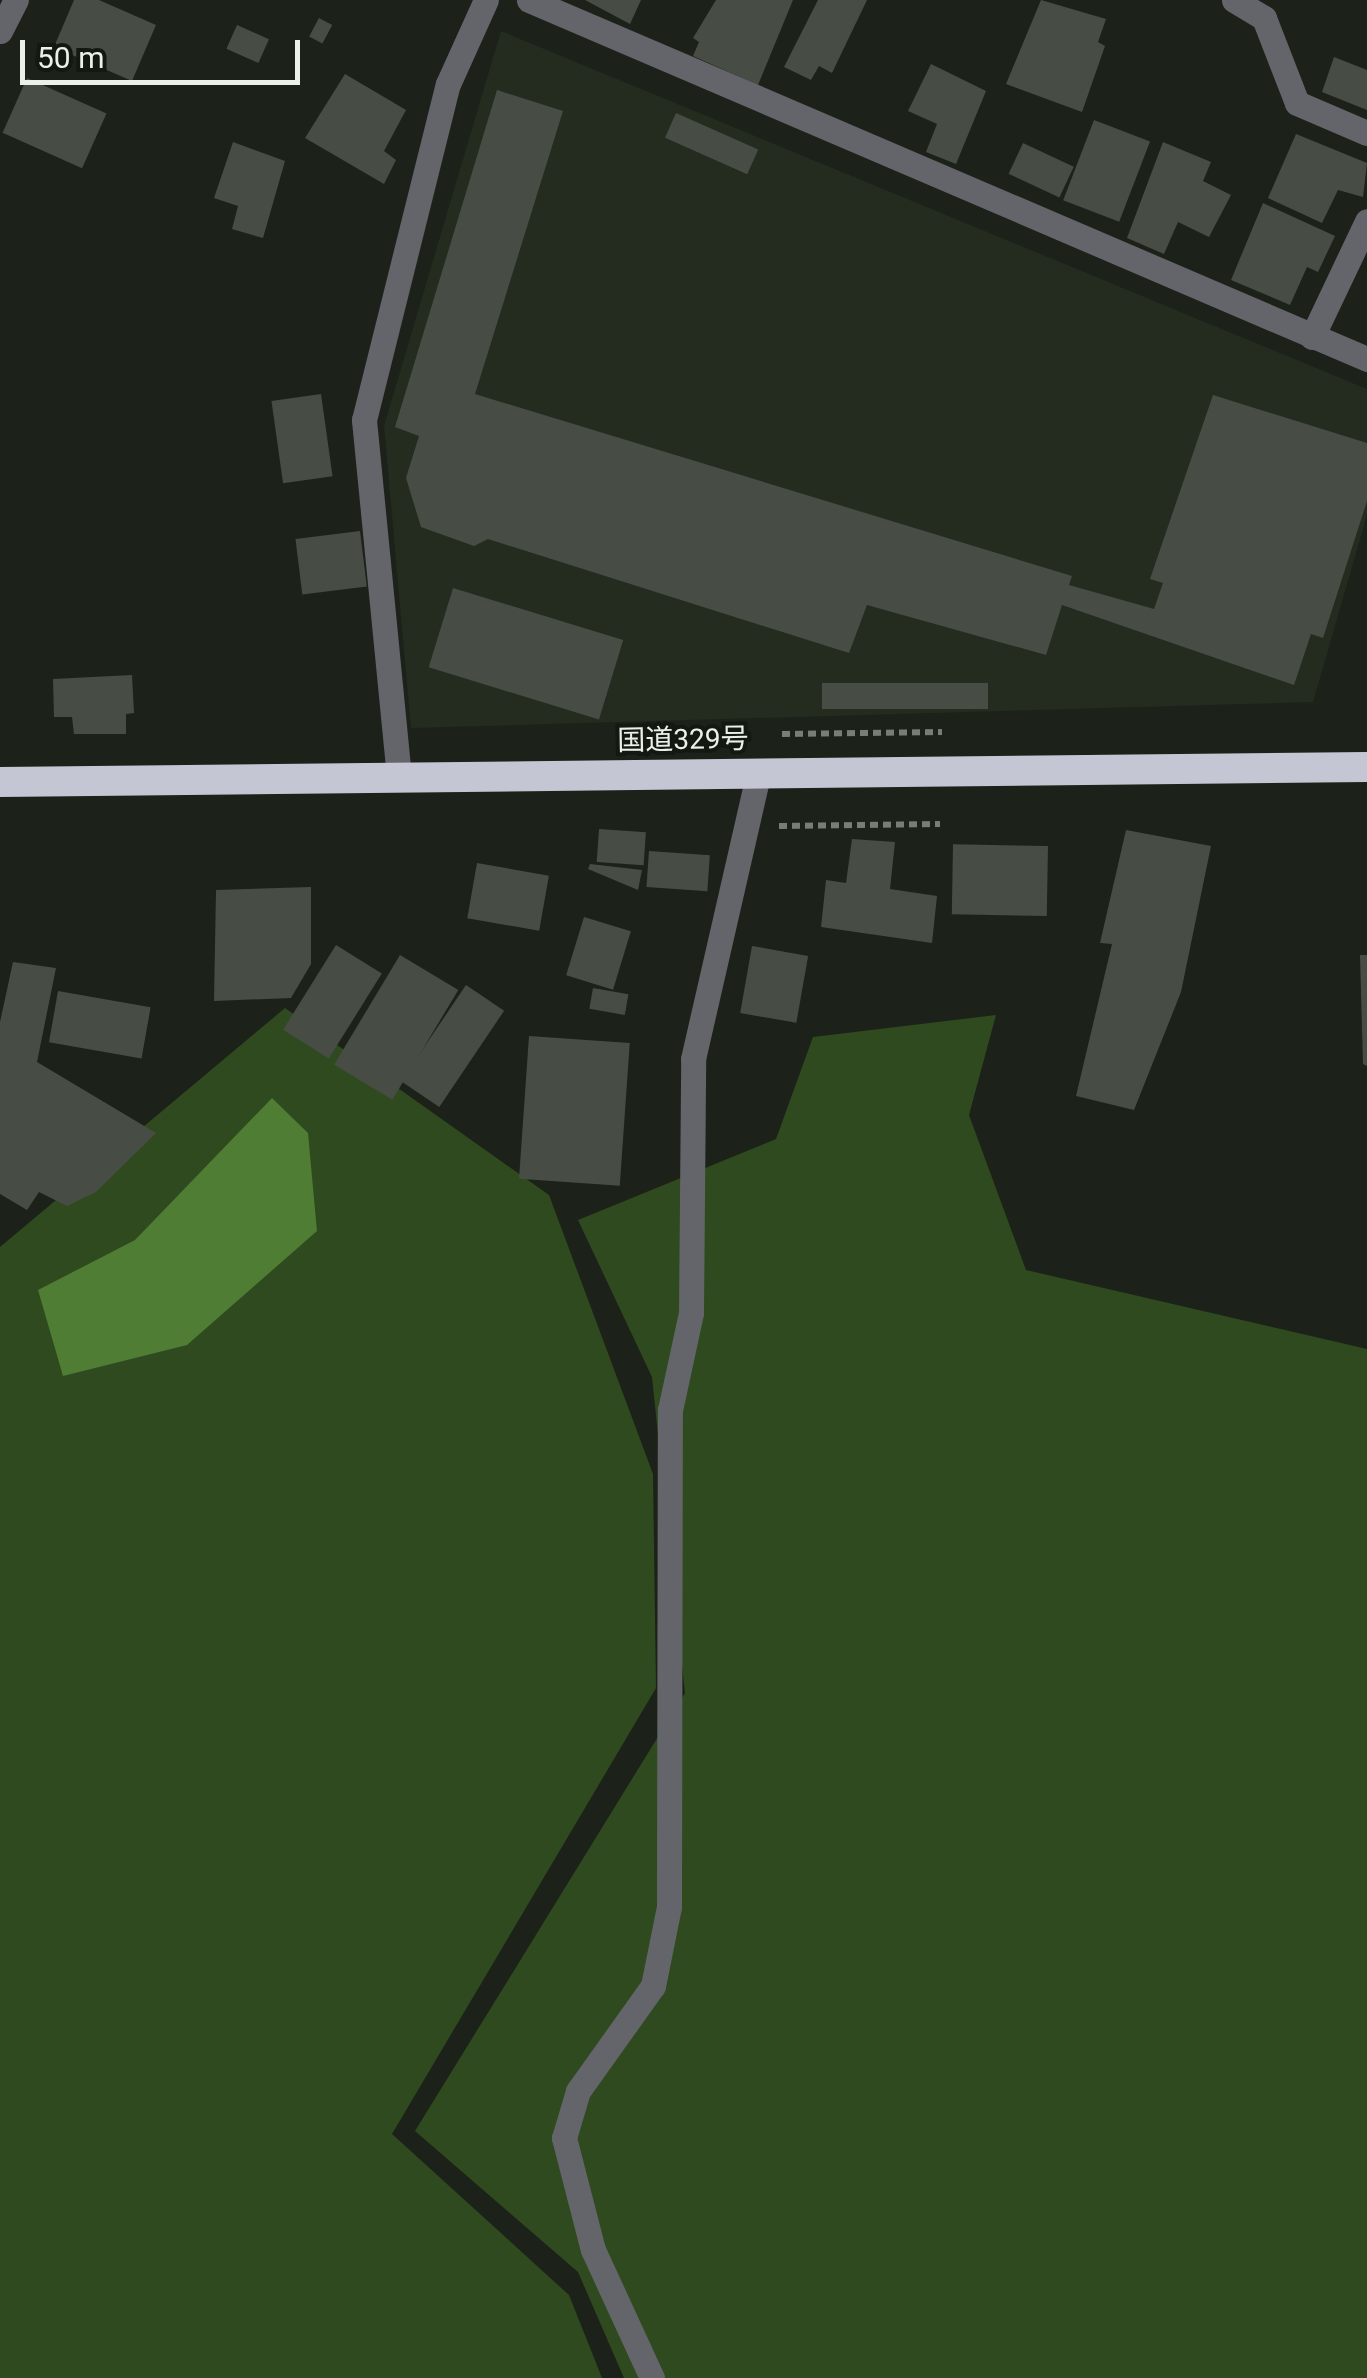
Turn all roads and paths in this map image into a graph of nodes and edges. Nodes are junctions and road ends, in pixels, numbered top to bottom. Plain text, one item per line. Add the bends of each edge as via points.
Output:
1 (16, 0) edge
2 (486, 0) edge
3 (529, 0) edge
4 (1234, 0) edge
5 (0, 32) edge
6 (1367, 132) edge
7 (1367, 221) edge
8 (1312, 337) junction
9 (1367, 359) edge
10 (942, 732) dead end
11 (782, 734) dead end
12 (1367, 767) edge
13 (758, 772) junction
14 (399, 777) junction
15 (0, 782) edge
16 (940, 824) dead end
17 (779, 826) dead end
18 (652, 2378) edge

1 - 5 street
2 - 14 street via 448,84 364,420
3 - 8 street
4 - 6 street via 1264,18 1297,104
7 - 8 street
8 - 9 street
10 - 11 path
12 - 13 highway, 国道329号
13 - 14 highway, 国道329号
13 - 18 street via 693,1059 691,1313 670,1410 669,1907 652,1986 578,2091 564,2138 593,2250
14 - 15 highway, 国道329号
16 - 17 path

